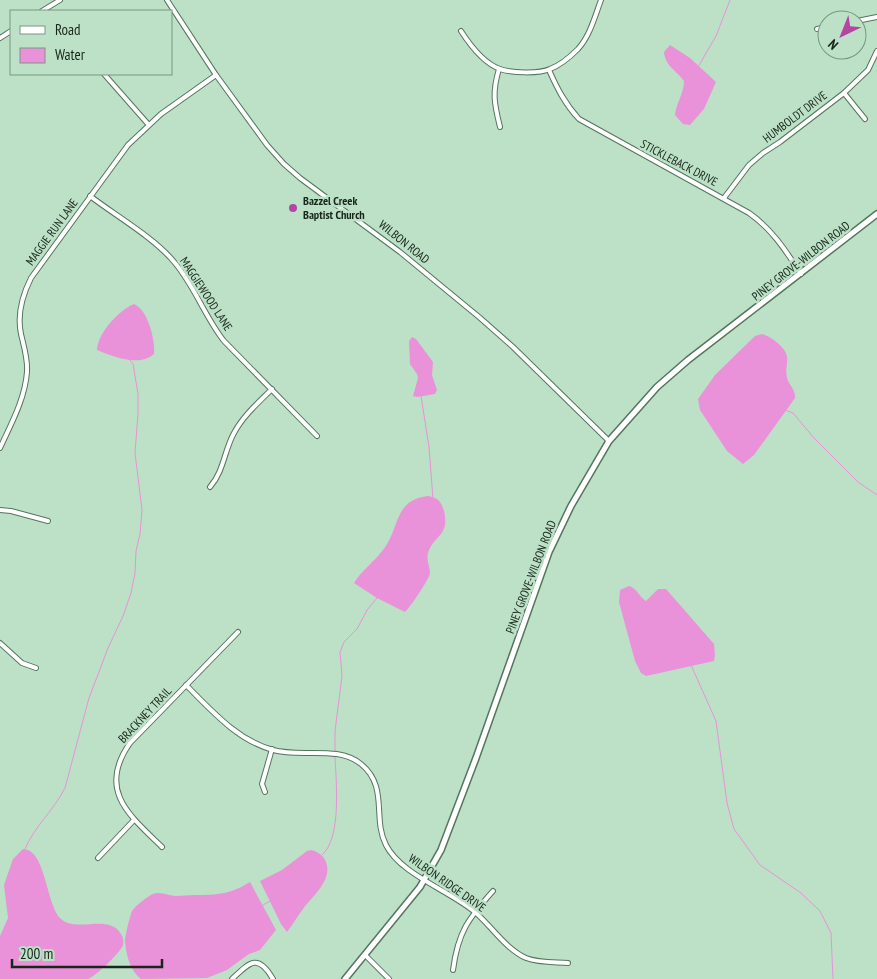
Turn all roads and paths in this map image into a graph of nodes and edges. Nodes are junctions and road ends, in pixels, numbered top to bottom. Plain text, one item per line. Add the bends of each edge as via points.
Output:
1 (60, 0) edge
2 (167, 0) edge
3 (601, 0) edge
4 (50, 6) junction
5 (44, 10) edge
6 (52, 10) edge
7 (461, 32) dead end
8 (877, 51) edge
9 (499, 68) junction
10 (549, 70) junction
11 (105, 75) edge
12 (216, 75) junction
13 (844, 92) junction
14 (865, 120) dead end
15 (148, 124) junction
16 (500, 127) dead end
17 (90, 196) junction
18 (724, 198) junction
19 (877, 214) edge
20 (802, 274) junction
21 (272, 389) junction
22 (318, 436) dead end
23 (610, 441) junction
24 (0, 448) edge
25 (210, 487) dead end
26 (0, 510) edge
27 (48, 521) dead end
28 (238, 632) dead end
29 (0, 642) edge
30 (36, 668) dead end
31 (186, 685) junction
32 (272, 749) junction
33 (266, 792) dead end
34 (134, 820) junction
35 (162, 847) dead end
36 (98, 858) dead end
37 (425, 879) junction
38 (493, 891) dead end
39 (474, 912) junction
40 (365, 956) junction
41 (568, 963) dead end
42 (453, 970) dead end
43 (232, 979) edge
44 (273, 979) edge
45 (345, 979) edge
46 (389, 979) edge

1 - 4 street
2 - 12 street, WILBON ROAD
3 - 10 street via 579,47 567,60
4 - 5 street
4 - 6 street
7 - 9 street via 473,48
8 - 13 street, HUMBOLDT DRIVE via 868,70
9 - 10 street via 521,72
9 - 16 street via 494,86
10 - 18 street, STICKLEBACK DRIVE via 569,109 579,119
11 - 15 street
12 - 15 street, MAGGIE RUN LANE
12 - 23 street, WILBON ROAD via 284,164 479,316
13 - 14 street
13 - 18 street, HUMBOLDT DRIVE via 763,153
15 - 17 street, MAGGIE RUN LANE
17 - 21 street, MAGGIEWOOD LANE via 175,262 218,333
17 - 24 street, MAGGIE RUN LANE via 25,291 20,321 27,356 27,378
18 - 20 street, STICKLEBACK DRIVE via 760,220
19 - 20 street, PINEY GROVE-WILBON ROAD
20 - 23 street, PINEY GROVE-WILBON ROAD via 688,360 631,415
21 - 22 street, MAGGIEWOOD LANE
21 - 25 street via 239,425 218,477
23 - 37 street, PINEY GROVE-WILBON ROAD via 571,506 549,552 447,838
26 - 27 street
28 - 31 street, BRACKNEY TRAIL
29 - 30 street via 22,663
31 - 32 street, WILBON RIDGE DRIVE via 234,731
31 - 34 street, BRACKNEY TRAIL via 130,743 121,757 117,771 118,792
32 - 33 street via 262,784
32 - 37 street, WILBON RIDGE DRIVE via 341,754 363,766 378,790 386,844 401,863
34 - 35 street, BRACKNEY TRAIL
34 - 36 street
37 - 39 street, WILBON RIDGE DRIVE
37 - 40 street, PINEY GROVE-WILBON ROAD
38 - 39 street
39 - 41 street, WILBON RIDGE DRIVE via 526,958
39 - 42 street via 462,930
40 - 45 street, PINEY GROVE-WILBON ROAD
40 - 46 street
43 - 44 street via 249,964 260,962

